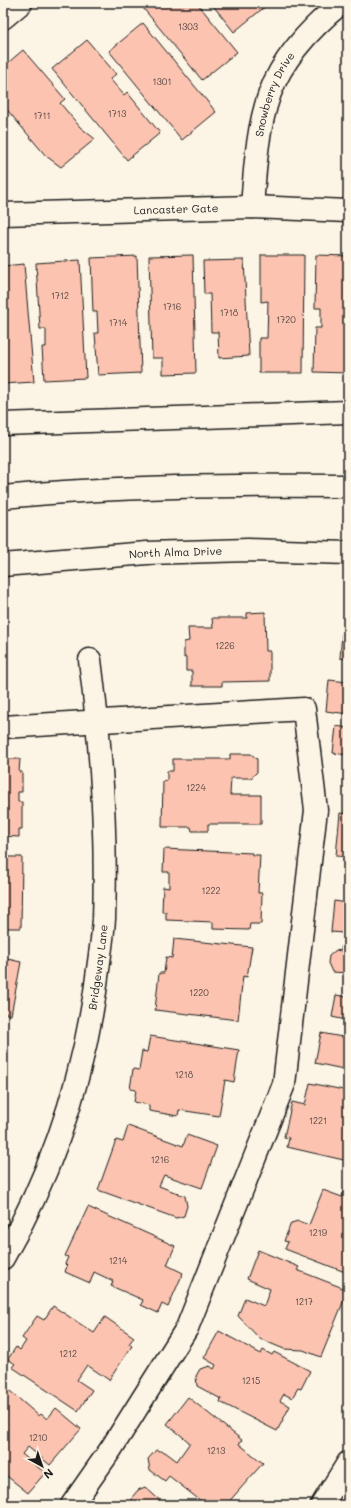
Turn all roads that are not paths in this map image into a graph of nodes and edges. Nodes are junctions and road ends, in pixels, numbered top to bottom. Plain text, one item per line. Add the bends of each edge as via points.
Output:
1 (21, 3) edge
2 (341, 3) edge
3 (3, 18) edge
4 (252, 207) junction
5 (348, 211) edge
6 (3, 214) edge
7 (348, 412) edge
8 (3, 424) edge
9 (348, 486) edge
10 (3, 497) edge
11 (348, 552) edge
12 (3, 565) edge
13 (90, 660) dead end
14 (98, 721) junction
15 (3, 727) edge
16 (3, 1258) edge
17 (348, 1463) edge
18 (72, 1505) edge
19 (322, 1505) edge

1 - 3 street
2 - 4 street, Snowberry Drive via 299,43 270,93 258,145
4 - 5 street, Lancaster Gate
4 - 6 street, Lancaster Gate
7 - 8 street
9 - 10 street via 142,488
11 - 12 street, North Alma Drive via 248,550 147,553
13 - 14 street, Bridgeway Lane
14 - 15 street
14 - 16 street, Bridgeway Lane via 104,840 104,920 95,1000 78,1079 53,1155 20,1229
14 - 18 street via 304,709 316,810 284,1084 187,1328 111,1449
17 - 19 street

